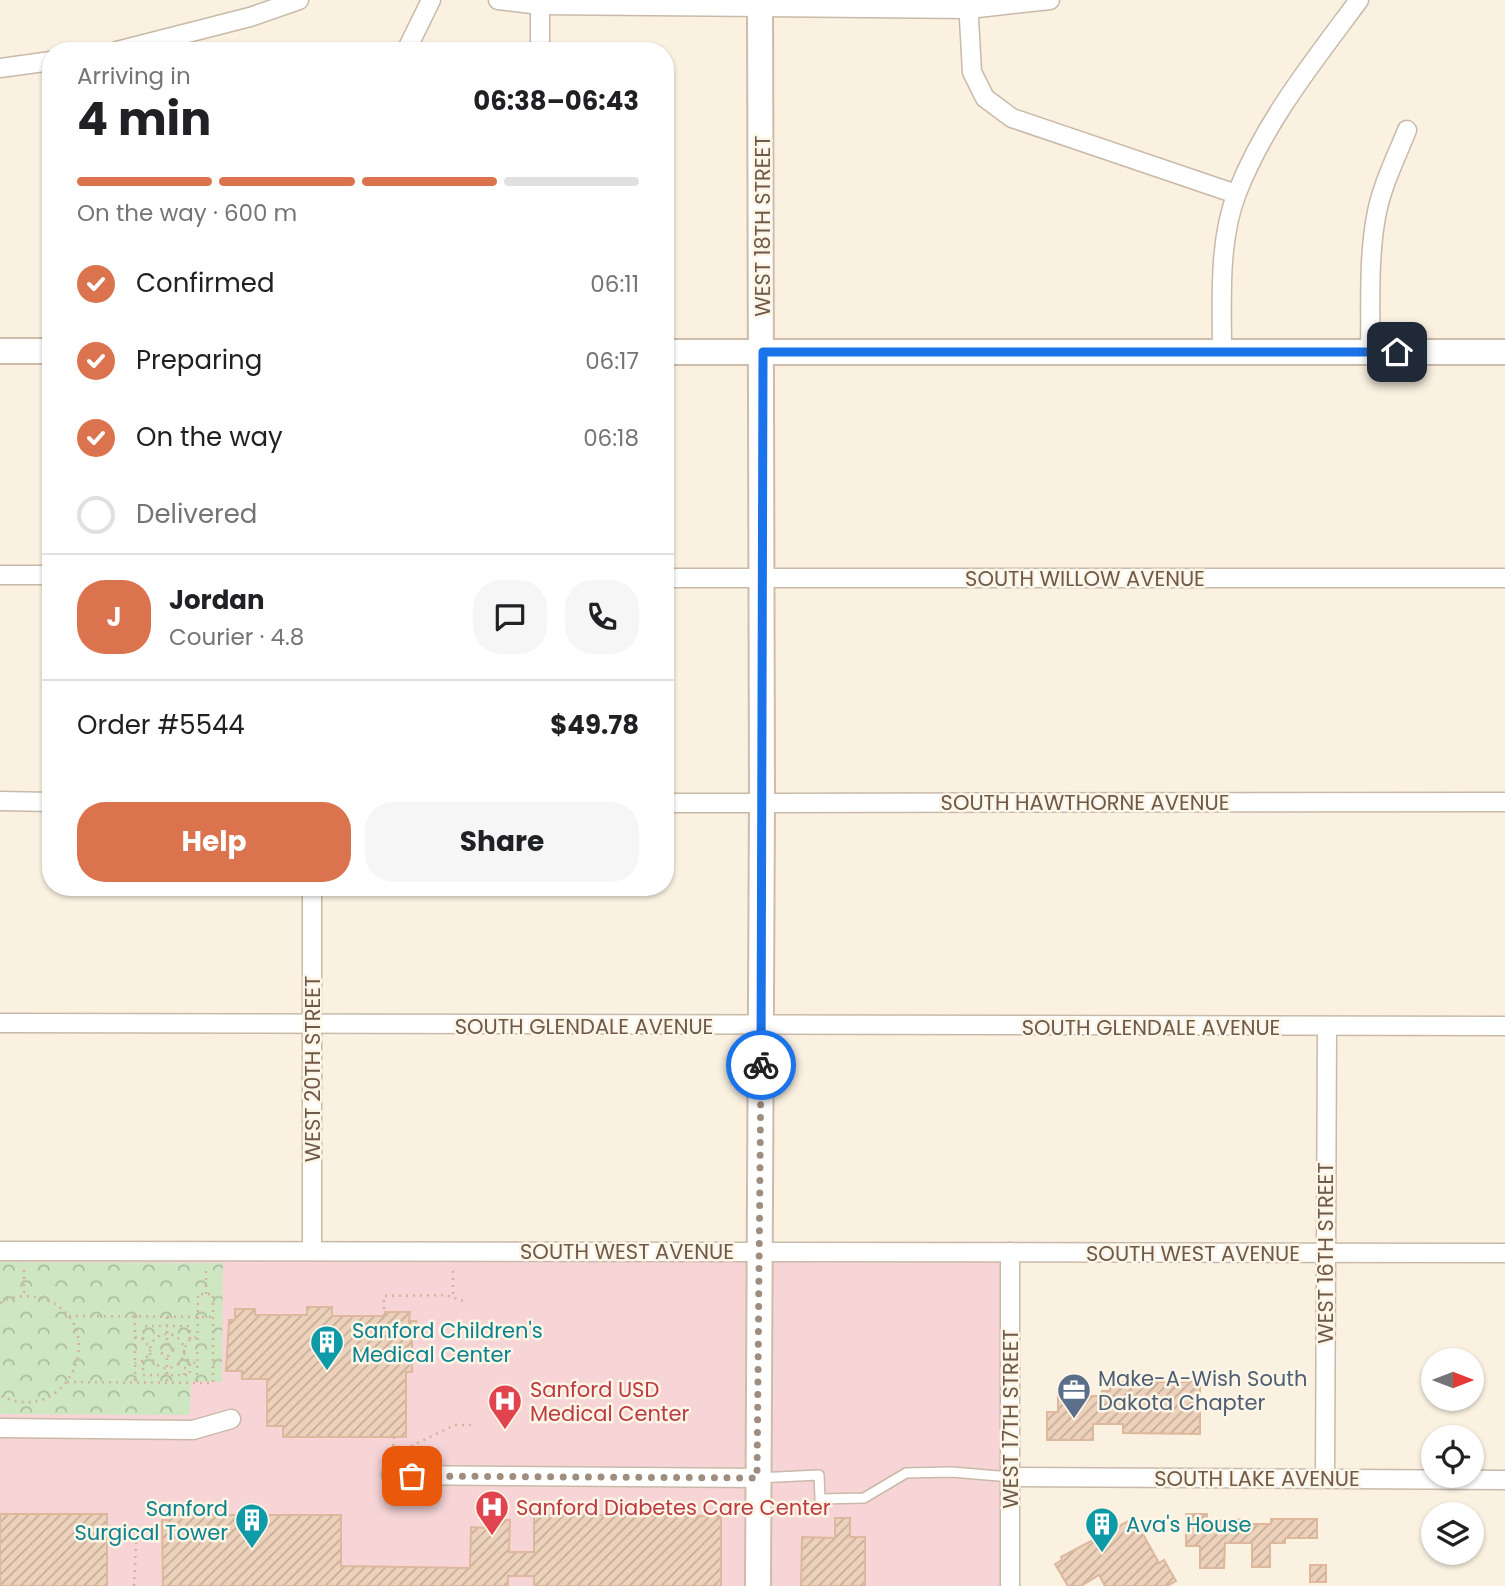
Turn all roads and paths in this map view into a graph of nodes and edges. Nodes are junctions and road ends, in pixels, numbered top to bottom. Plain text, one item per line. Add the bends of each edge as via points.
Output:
1 (299, 0) edge
2 (430, 0) edge
3 (498, 0) edge
4 (1050, 0) edge
5 (1359, 0) edge
6 (760, 4) edge
7 (540, 5) junction
8 (969, 5) edge
9 (171, 42) edge
10 (410, 42) edge
11 (540, 42) edge
12 (42, 62) edge
13 (0, 68) edge
14 (1407, 130) dead end
15 (1236, 194) junction
16 (0, 351) edge
17 (42, 351) edge
18 (1222, 351) junction
19 (674, 352) edge
20 (763, 352) junction
21 (1370, 352) junction
22 (1505, 352) edge
23 (0, 575) edge
24 (42, 575) edge
25 (674, 578) edge
26 (762, 578) junction
27 (1505, 578) edge
28 (0, 801) edge
29 (42, 802) edge
30 (1505, 802) edge
31 (674, 803) edge
32 (762, 803) junction
33 (312, 896) edge
34 (0, 1023) edge
35 (313, 1024) junction
36 (762, 1027) junction
37 (1327, 1027) junction
38 (1505, 1027) edge
39 (312, 1250) junction
40 (0, 1251) edge
41 (760, 1251) junction
42 (1010, 1252) junction
43 (1505, 1253) edge
44 (1325, 1254) junction
45 (24, 1270) dead end
46 (206, 1270) dead end
47 (453, 1271) dead end
48 (206, 1294) junction
49 (24, 1296) junction
50 (453, 1296) junction
51 (466, 1302) dead end
52 (0, 1303) edge
53 (68, 1316) junction
54 (384, 1316) dead end
55 (135, 1317) junction
56 (167, 1317) junction
57 (198, 1317) junction
58 (213, 1317) junction
59 (167, 1326) junction
60 (167, 1334) junction
61 (135, 1337) junction
62 (198, 1337) junction
63 (144, 1339) junction
64 (190, 1339) junction
65 (167, 1345) junction
66 (150, 1351) junction
67 (184, 1351) junction
68 (166, 1356) junction
69 (144, 1361) junction
70 (190, 1362) junction
71 (135, 1363) junction
72 (198, 1364) junction
73 (167, 1367) junction
74 (167, 1375) junction
75 (67, 1382) junction
76 (135, 1382) junction
77 (167, 1383) junction
78 (197, 1383) junction
79 (0, 1395) edge
80 (231, 1419) dead end
81 (476, 1425) dead end
82 (0, 1428) edge
83 (394, 1437) dead end
84 (391, 1475) dead end
85 (1010, 1477) junction
86 (757, 1478) junction
87 (1325, 1478) junction
88 (1505, 1480) edge
89 (136, 1522) dead end
90 (134, 1586) edge
91 (758, 1586) edge
92 (1010, 1586) edge

1 - 9 street
2 - 10 street
3 - 7 street
4 - 8 street
5 - 15 street via 1290,92
6 - 7 street
6 - 8 street
6 - 20 street, WEST 18TH STREET
7 - 11 street
8 - 15 street via 972,72 985,98 1012,118
12 - 13 street
14 - 21 street via 1376,215
15 - 18 street via 1222,278
16 - 17 street
18 - 20 street
18 - 21 street
19 - 20 street
20 - 26 street, WEST 18TH STREET
21 - 22 street
23 - 24 street
25 - 26 street, SOUTH WILLOW AVENUE
26 - 27 street, SOUTH WILLOW AVENUE
26 - 32 street, WEST 18TH STREET
28 - 29 street
30 - 32 street, SOUTH HAWTHORNE AVENUE
31 - 32 street, SOUTH HAWTHORNE AVENUE
32 - 36 street, WEST 18TH STREET
33 - 35 street, WEST 20TH STREET
34 - 35 street, SOUTH GLENDALE AVENUE
35 - 36 street, SOUTH GLENDALE AVENUE
35 - 39 street, WEST 20TH STREET
36 - 37 street, SOUTH GLENDALE AVENUE
36 - 41 street, WEST 18TH STREET
37 - 38 street, SOUTH GLENDALE AVENUE
37 - 44 street, WEST 16TH STREET
39 - 40 street, SOUTH WEST AVENUE
39 - 41 street, SOUTH WEST AVENUE
41 - 42 street, SOUTH WEST AVENUE
41 - 86 street, WEST 18TH STREET
42 - 44 street, SOUTH WEST AVENUE
42 - 85 street, WEST 17TH STREET
43 - 44 street, SOUTH WEST AVENUE
44 - 87 street, WEST 16TH STREET
45 - 49 path
46 - 48 path
47 - 50 path
48 - 57 path via 198,1294
48 - 58 path via 213,1294
49 - 52 path
49 - 53 path via 50,1301
50 - 51 path
50 - 54 path via 384,1296
53 - 55 path
53 - 75 path via 79,1349
55 - 56 path
55 - 61 path
56 - 57 path
56 - 59 path
57 - 58 path
57 - 62 path
58 - 78 path via 213,1383
59 - 60 path
59 - 63 path via 144,1326
59 - 64 path via 190,1326
60 - 65 path
60 - 66 path via 155,1339
60 - 67 path via 177,1338
61 - 63 path
61 - 71 path
62 - 64 path
62 - 72 path
63 - 66 path
64 - 67 path
65 - 68 path via 161,1350
65 - 68 path via 173,1350
66 - 69 path
66 - 73 path via 155,1363
67 - 70 path
67 - 73 path via 180,1361
68 - 73 path
69 - 71 path
69 - 74 path via 144,1375
70 - 72 path
70 - 74 path via 190,1375
71 - 76 path
72 - 78 path
73 - 74 path
74 - 77 path
75 - 76 path
75 - 79 path via 38,1401 14,1401
76 - 77 path
77 - 78 path
80 - 82 street via 193,1430
81 - 83 path via 454,1425 409,1447 393,1447
84 - 86 street
85 - 86 lane via 906,1473 863,1498 831,1499 820,1499 819,1475
85 - 87 street, SOUTH LAKE AVENUE
85 - 92 street, WEST 17TH STREET
86 - 91 street, WEST 18TH STREET
87 - 88 street, SOUTH LAKE AVENUE
89 - 90 path

